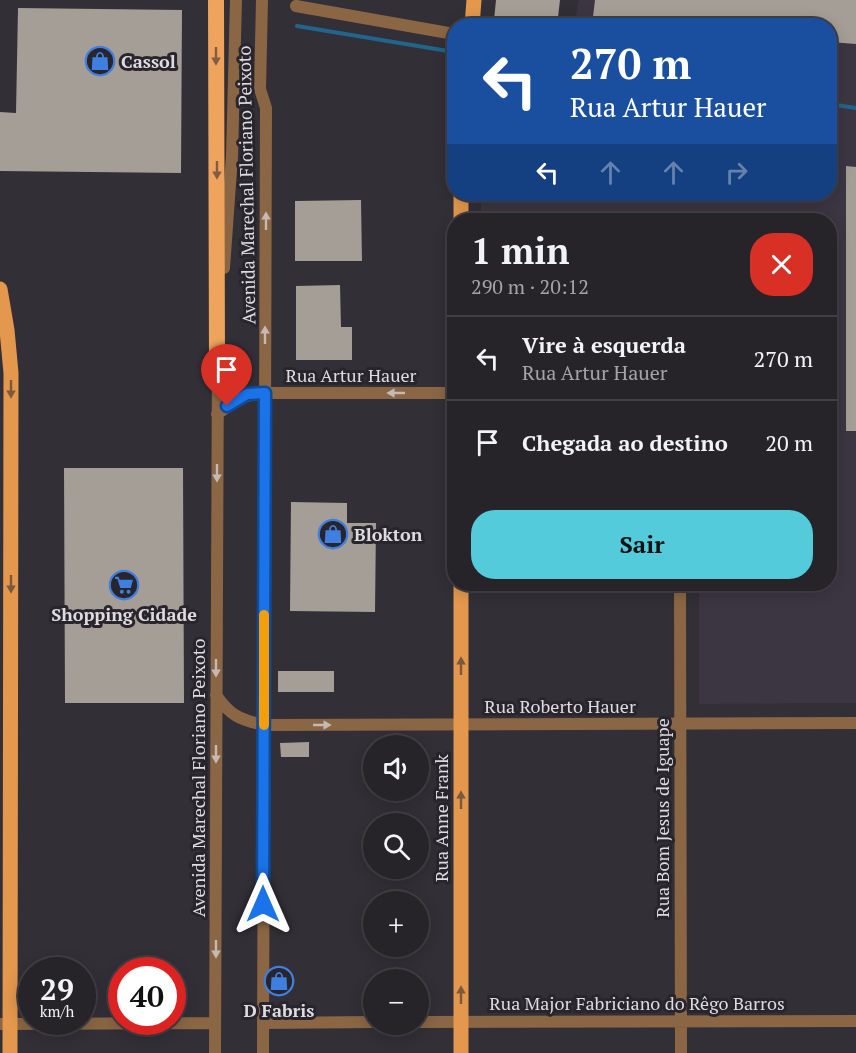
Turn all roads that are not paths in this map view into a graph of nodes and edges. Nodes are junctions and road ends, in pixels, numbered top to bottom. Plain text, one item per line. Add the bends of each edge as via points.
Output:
1 (216, 0) edge
2 (236, 0) edge
3 (262, 0) edge
4 (474, 0) edge
5 (296, 6) dead end
6 (473, 18) edge
7 (447, 33) edge
8 (235, 74) junction
9 (216, 112) junction
10 (0, 289) edge
11 (217, 363) junction
12 (265, 393) junction
13 (447, 393) edge
14 (217, 414) junction
15 (5, 509) edge
16 (461, 591) edge
17 (680, 591) edge
18 (216, 695) junction
19 (856, 723) edge
20 (461, 724) junction
21 (680, 724) junction
22 (264, 725) junction
23 (5, 771) edge
24 (681, 1021) junction
25 (856, 1021) edge
26 (363, 1022) edge
27 (429, 1022) edge
28 (461, 1022) junction
29 (215, 1023) junction
30 (263, 1023) junction
31 (5, 1024) edge
32 (10, 1053) edge
33 (215, 1053) edge
34 (262, 1053) edge
35 (461, 1053) edge
36 (681, 1053) edge

1 -> 9 highway
2 - 8 street, Avenida Marechal Floriano Peixoto
12 -> 3 street, Avenida Marechal Floriano Peixoto via 266,108 260,89
4 - 6 main road
5 - 7 street
8 - 9 street
8 - 11 street, Avenida Marechal Floriano Peixoto
9 -> 11 highway
10 -> 15 main road via 11,373
11 - 14 street, Avenida Marechal Floriano Peixoto
13 -> 12 street, Rua Artur Hauer
12 - 14 street, Rua Artur Hauer via 247,394
12 - 22 street, Avenida Marechal Floriano Peixoto
14 -> 18 street, Avenida Marechal Floriano Peixoto
15 -> 23 main road
20 -> 16 main road, Rua Anne Frank
17 - 21 street, Rua Bom Jesus de Iguape
18 - 22 street, Rua Roberto Hauer via 232,714
18 -> 29 street, Avenida Marechal Floriano Peixoto
19 - 21 street, Rua Roberto Hauer
20 - 21 street, Rua Roberto Hauer
22 -> 20 street, Rua Roberto Hauer
28 -> 20 main road, Rua Anne Frank
21 - 24 street, Rua Bom Jesus de Iguape
22 - 30 street, Avenida Marechal Floriano Peixoto
23 - 31 main road
24 - 25 street, Rua Major Fabriciano do Rêgo Barros
24 - 28 street, Rua Major Fabriciano do Rêgo Barros
24 - 36 street, Rua Bom Jesus de Iguape
26 - 30 street
27 - 28 street, Rua Major Fabriciano do Rêgo Barros
28 - 35 main road, Rua Anne Frank
29 - 31 street
29 - 33 street, Avenida Marechal Floriano Peixoto
30 - 34 street, Avenida Marechal Floriano Peixoto
31 - 32 main road

